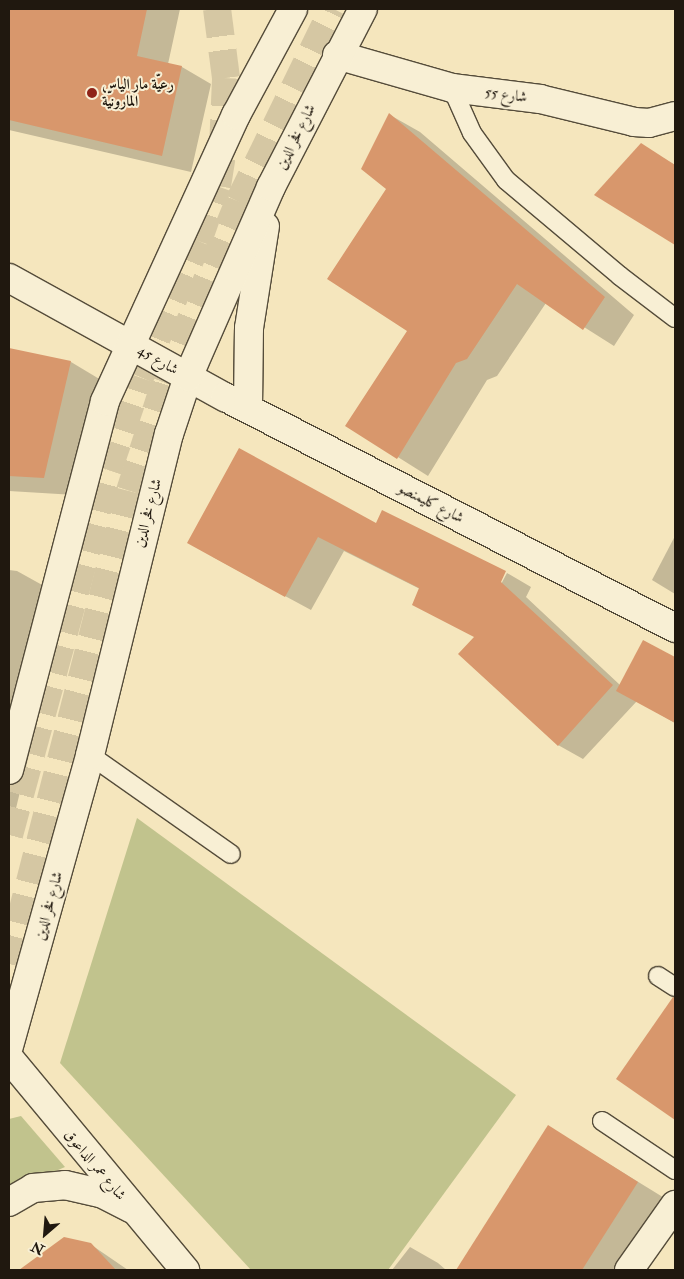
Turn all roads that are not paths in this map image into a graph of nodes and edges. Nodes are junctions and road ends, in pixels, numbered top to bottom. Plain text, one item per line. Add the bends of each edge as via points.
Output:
1 (364, 9) edge
2 (286, 11) edge
3 (337, 55) junction
4 (452, 88) junction
5 (675, 116) edge
6 (271, 187) junction
7 (9, 278) edge
8 (675, 318) edge
9 (129, 344) junction
10 (188, 377) junction
11 (248, 408) junction
12 (675, 628) edge
13 (90, 755) junction
14 (9, 770) edge
15 (231, 854) dead end
16 (658, 976) dead end
17 (675, 987) edge
18 (9, 1046) edge
19 (9, 1058) edge
20 (602, 1121) dead end
21 (675, 1170) edge
22 (9, 1202) edge
23 (675, 1205) edge
24 (131, 1208) junction
25 (185, 1270) edge
26 (629, 1270) edge

1 - 3 main road, شارع فخر الدين
2 - 9 main road
3 - 4 main road, شارع 55
3 - 6 main road, شارع فخر الدين
4 - 5 main road, شارع 55 via 549,101 634,122 649,123
4 - 8 lane via 472,133 506,180
6 - 10 main road, شارع فخر الدين
6 - 11 main road via 249,328
7 - 9 main road, شارع 45
9 - 10 main road, شارع 45
9 - 14 main road via 104,401
10 - 11 main road, شارع كليمنصو
10 - 13 main road, شارع فخر الدين via 139,549
11 - 12 main road, شارع كليمنصو
13 - 15 lane
13 - 18 main road, شارع فخر الدين
16 - 17 lane
19 - 24 main road, شارع عمر الداعوق
20 - 21 lane
22 - 24 main road via 33,1188 65,1185 101,1193
23 - 26 main road
24 - 25 main road, شارع عمر الداعوق

